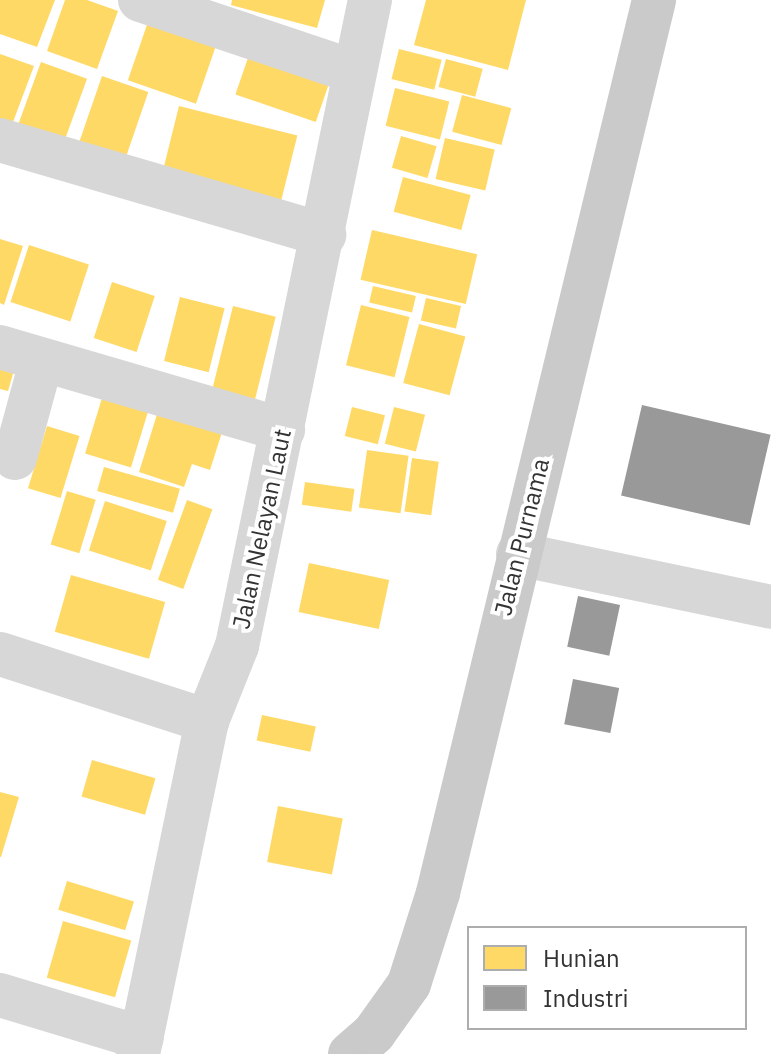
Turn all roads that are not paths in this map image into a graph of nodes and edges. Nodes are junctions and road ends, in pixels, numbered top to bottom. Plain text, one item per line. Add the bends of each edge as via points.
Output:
1 (140, 0) edge
2 (370, 0) edge
3 (654, 0) edge
4 (352, 71) junction
5 (0, 140) edge
6 (324, 235) junction
7 (0, 347) edge
8 (41, 362) junction
9 (283, 430) junction
10 (15, 458) dead end
11 (518, 554) junction
12 (771, 607) edge
13 (0, 654) edge
14 (207, 721) junction
15 (0, 995) edge
16 (140, 1046) edge
17 (350, 1054) edge

1 - 4 street
2 - 4 street, Jalan Nelayan Laut
3 - 11 main road, Jalan Purnama
4 - 6 street, Jalan Nelayan Laut
5 - 6 street
6 - 9 street, Jalan Nelayan Laut
7 - 8 street
8 - 9 street
8 - 10 street
9 - 14 street, Jalan Nelayan Laut via 237,646
11 - 12 street
11 - 17 main road, Jalan Purnama via 438,893 409,984 374,1033
13 - 14 street
14 - 16 street, Jalan Nelayan Laut
15 - 16 street

